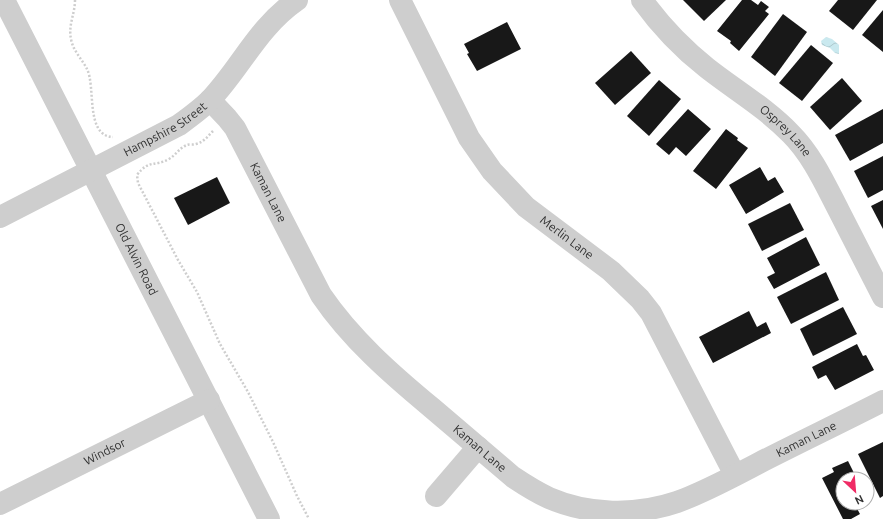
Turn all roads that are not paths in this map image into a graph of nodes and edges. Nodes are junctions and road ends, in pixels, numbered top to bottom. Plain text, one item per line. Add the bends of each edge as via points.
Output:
1 (4, 0) edge
2 (297, 0) edge
3 (400, 0) edge
4 (642, 0) edge
5 (210, 100) junction
6 (91, 171) junction
7 (0, 217) edge
8 (883, 297) edge
9 (208, 400) junction
10 (883, 401) edge
11 (478, 447) junction
12 (735, 475) junction
13 (436, 496) dead end
14 (0, 504) edge
15 (269, 519) edge

1 - 6 street, Old Alvin Road
2 - 5 street, Hampshire Street via 272,20
3 - 12 street, Merlin Lane via 470,138 492,170 526,207 611,270 651,313
4 - 8 street, Osprey Lane via 685,48 707,68 775,118 803,148 826,185
5 - 6 street, Hampshire Street via 179,125
5 - 11 street, Kaman Lane via 227,118 242,140 311,277 333,312 384,365
6 - 7 street, Hampshire Street
6 - 9 street, Old Alvin Road
9 - 14 street, Windsor
9 - 15 street, Old Alvin Road
10 - 12 street, Kaman Lane
11 - 12 street, Kaman Lane via 530,488 571,506 591,510 629,511 653,508 696,494
11 - 13 street

